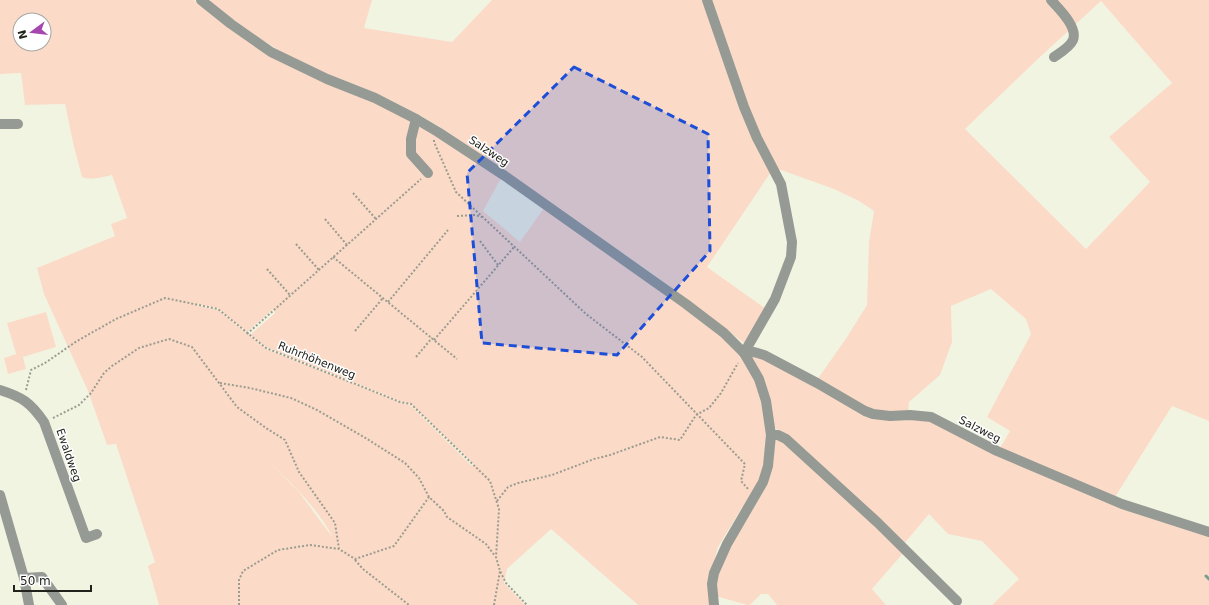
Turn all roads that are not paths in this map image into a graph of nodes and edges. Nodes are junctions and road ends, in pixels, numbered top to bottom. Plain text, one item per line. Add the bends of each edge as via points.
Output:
1 (201, 0) edge
2 (707, 0) edge
3 (1051, 0) edge
4 (1054, 57) dead end
5 (416, 119) junction
6 (0, 124) edge
7 (18, 124) dead end
8 (428, 173) road end
9 (744, 353) junction
10 (0, 390) edge
11 (771, 435) junction
12 (0, 495) edge
13 (1209, 532) edge
14 (98, 534) dead end
15 (24, 578) junction
16 (957, 601) dead end
17 (29, 605) edge
18 (62, 605) edge
19 (714, 605) edge

1 - 5 street, Salzweg via 272,52
2 - 9 street via 744,107 781,184 792,242 791,257 775,299
3 - 4 street via 1073,30 1072,42
5 - 8 street via 410,154
5 - 9 street, Salzweg via 505,176 686,304 724,332
6 - 7 street
9 - 11 street, Salzweg via 763,390
9 - 13 street, Salzweg via 764,355 817,382 865,411 890,416 931,418 997,451 1122,504
10 - 14 street, Ewaldweg via 24,399 36,410 44,422 86,538
11 - 16 street via 786,439 878,522
11 - 19 street, Salzweg via 768,466 763,482 727,544 714,573
12 - 15 street
15 - 17 street
15 - 18 street via 42,577

